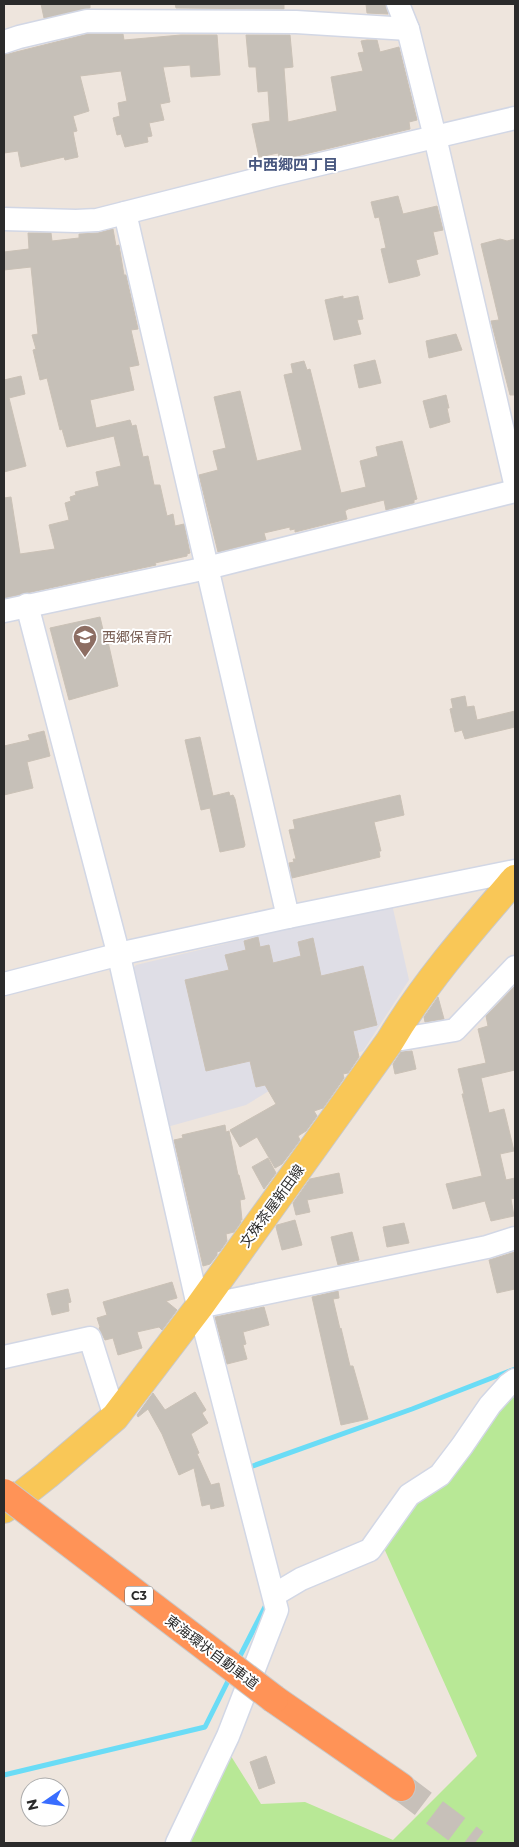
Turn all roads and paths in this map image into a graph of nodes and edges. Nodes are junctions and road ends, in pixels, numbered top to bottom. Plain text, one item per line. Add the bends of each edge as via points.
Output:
1 (398, 4) edge
2 (408, 29) junction
3 (4, 42) edge
4 (515, 118) edge
5 (435, 137) junction
6 (125, 213) junction
7 (4, 219) edge
8 (515, 483) edge
9 (515, 491) edge
10 (207, 568) junction
11 (27, 605) junction
12 (4, 611) edge
13 (515, 871) edge
14 (515, 879) edge
15 (288, 917) junction
16 (119, 956) junction
17 (515, 967) edge
18 (4, 984) edge
19 (390, 1041) junction
20 (515, 1238) edge
21 (199, 1306) junction
22 (4, 1357) edge
23 (515, 1380) edge
24 (114, 1416) junction
25 (4, 1493) edge
26 (4, 1509) edge
27 (274, 1595) junction
28 (401, 1788) tunnel mouth
29 (177, 1843) edge

1 - 2 street
2 - 3 street via 296,22 87,21
2 - 5 street
4 - 5 street
5 - 6 street
5 - 8 street
6 - 7 street via 97,220
6 - 10 street
9 - 10 street
10 - 11 street
10 - 15 street
11 - 12 street
11 - 16 street
13 - 15 street
14 - 19 main road, 文殊茶屋新田線 via 450,956
15 - 16 street
16 - 18 street
16 - 21 street
17 - 19 street via 455,1030
19 - 21 main road, 文殊茶屋新田線
20 - 21 street via 487,1247
21 - 24 main road, 文殊茶屋新田線
21 - 27 street
22 - 24 street via 90,1338
23 - 27 street via 490,1405 440,1475 408,1494 370,1550
24 - 26 main road, 文殊茶屋新田線
25 - 28 highway, 東海環状自動車道 / C3, bridge via 274,1699
27 - 29 street via 277,1610 228,1736

